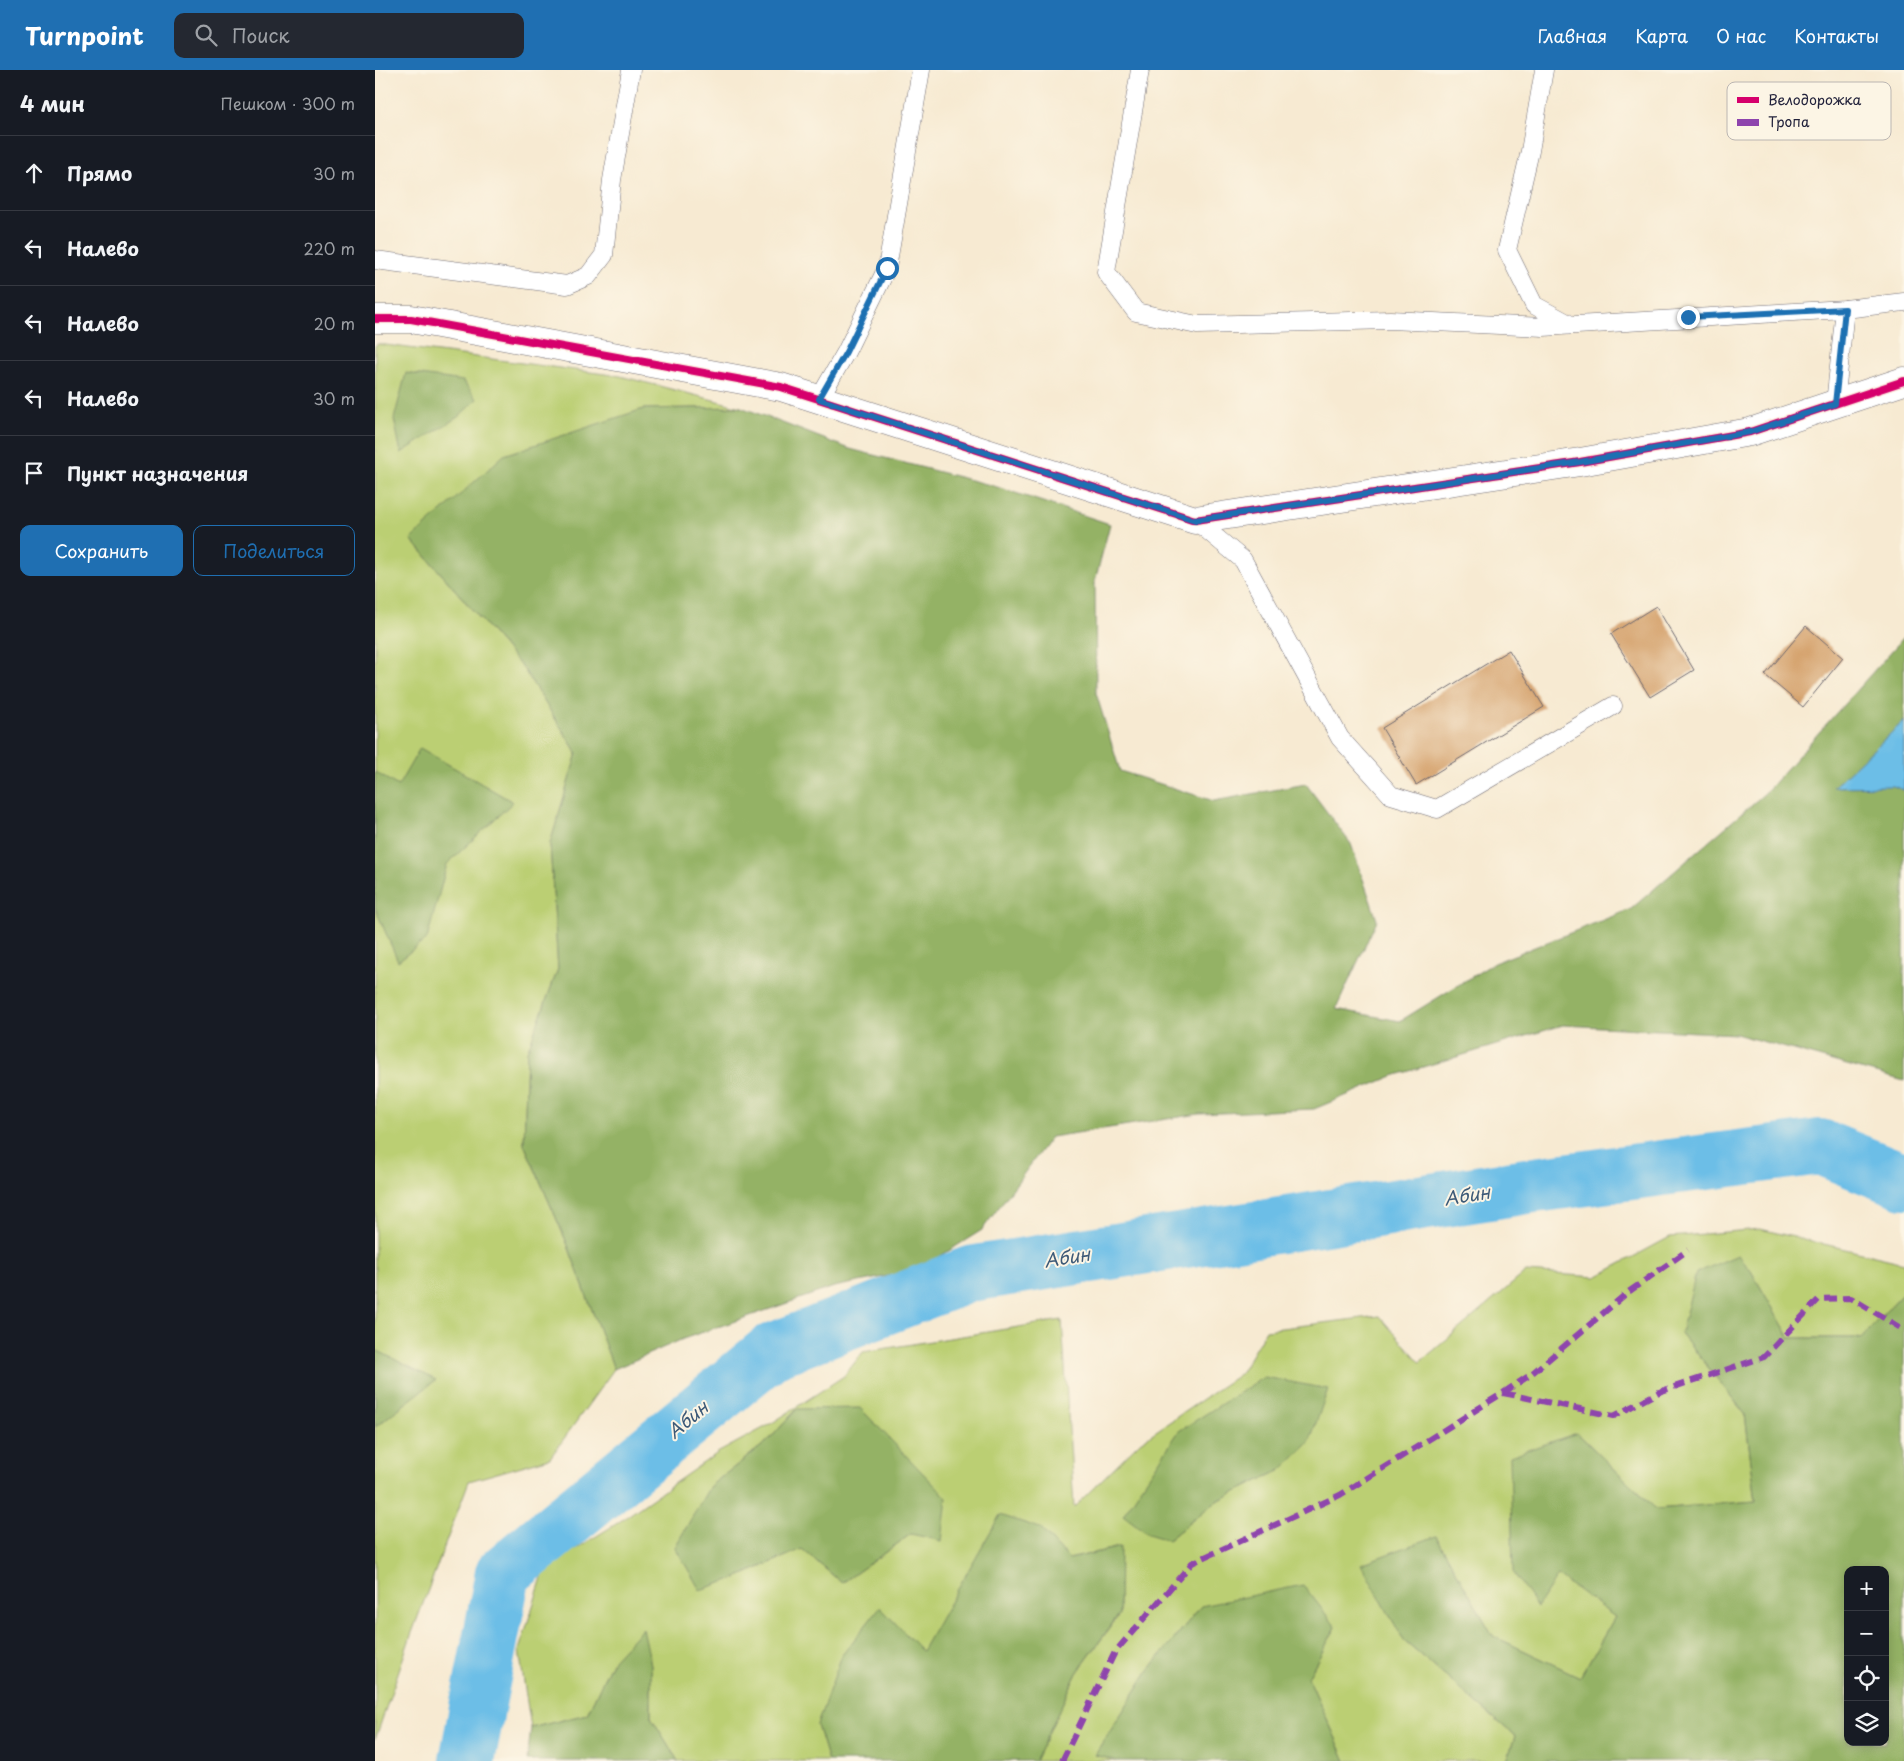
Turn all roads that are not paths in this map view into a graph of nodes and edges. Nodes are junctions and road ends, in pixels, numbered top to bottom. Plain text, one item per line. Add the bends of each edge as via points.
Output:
1 (631, 70) edge
2 (921, 70) edge
3 (1141, 70) edge
4 (1544, 70) edge
5 (375, 260) edge
6 (1904, 301) edge
7 (1845, 309) junction
8 (375, 319) edge
9 (1571, 326) junction
10 (1904, 381) edge
11 (819, 399) junction
12 (1835, 404) junction
13 (1195, 520) junction
14 (1613, 706) dead end

1 - 5 lane via 612,180 604,255 588,276 567,285
2 - 11 lane via 887,268
3 - 9 lane via 1106,272 1136,312 1197,325 1390,320
4 - 9 lane via 1530,151 1507,250 1534,305
6 - 7 lane
7 - 9 lane
7 - 12 lane
8 - 11 street via 440,325 781,387
10 - 12 street
11 - 13 street
12 - 13 street via 1750,432 1580,462
13 - 14 lane via 1243,560 1340,738 1391,795 1437,809

